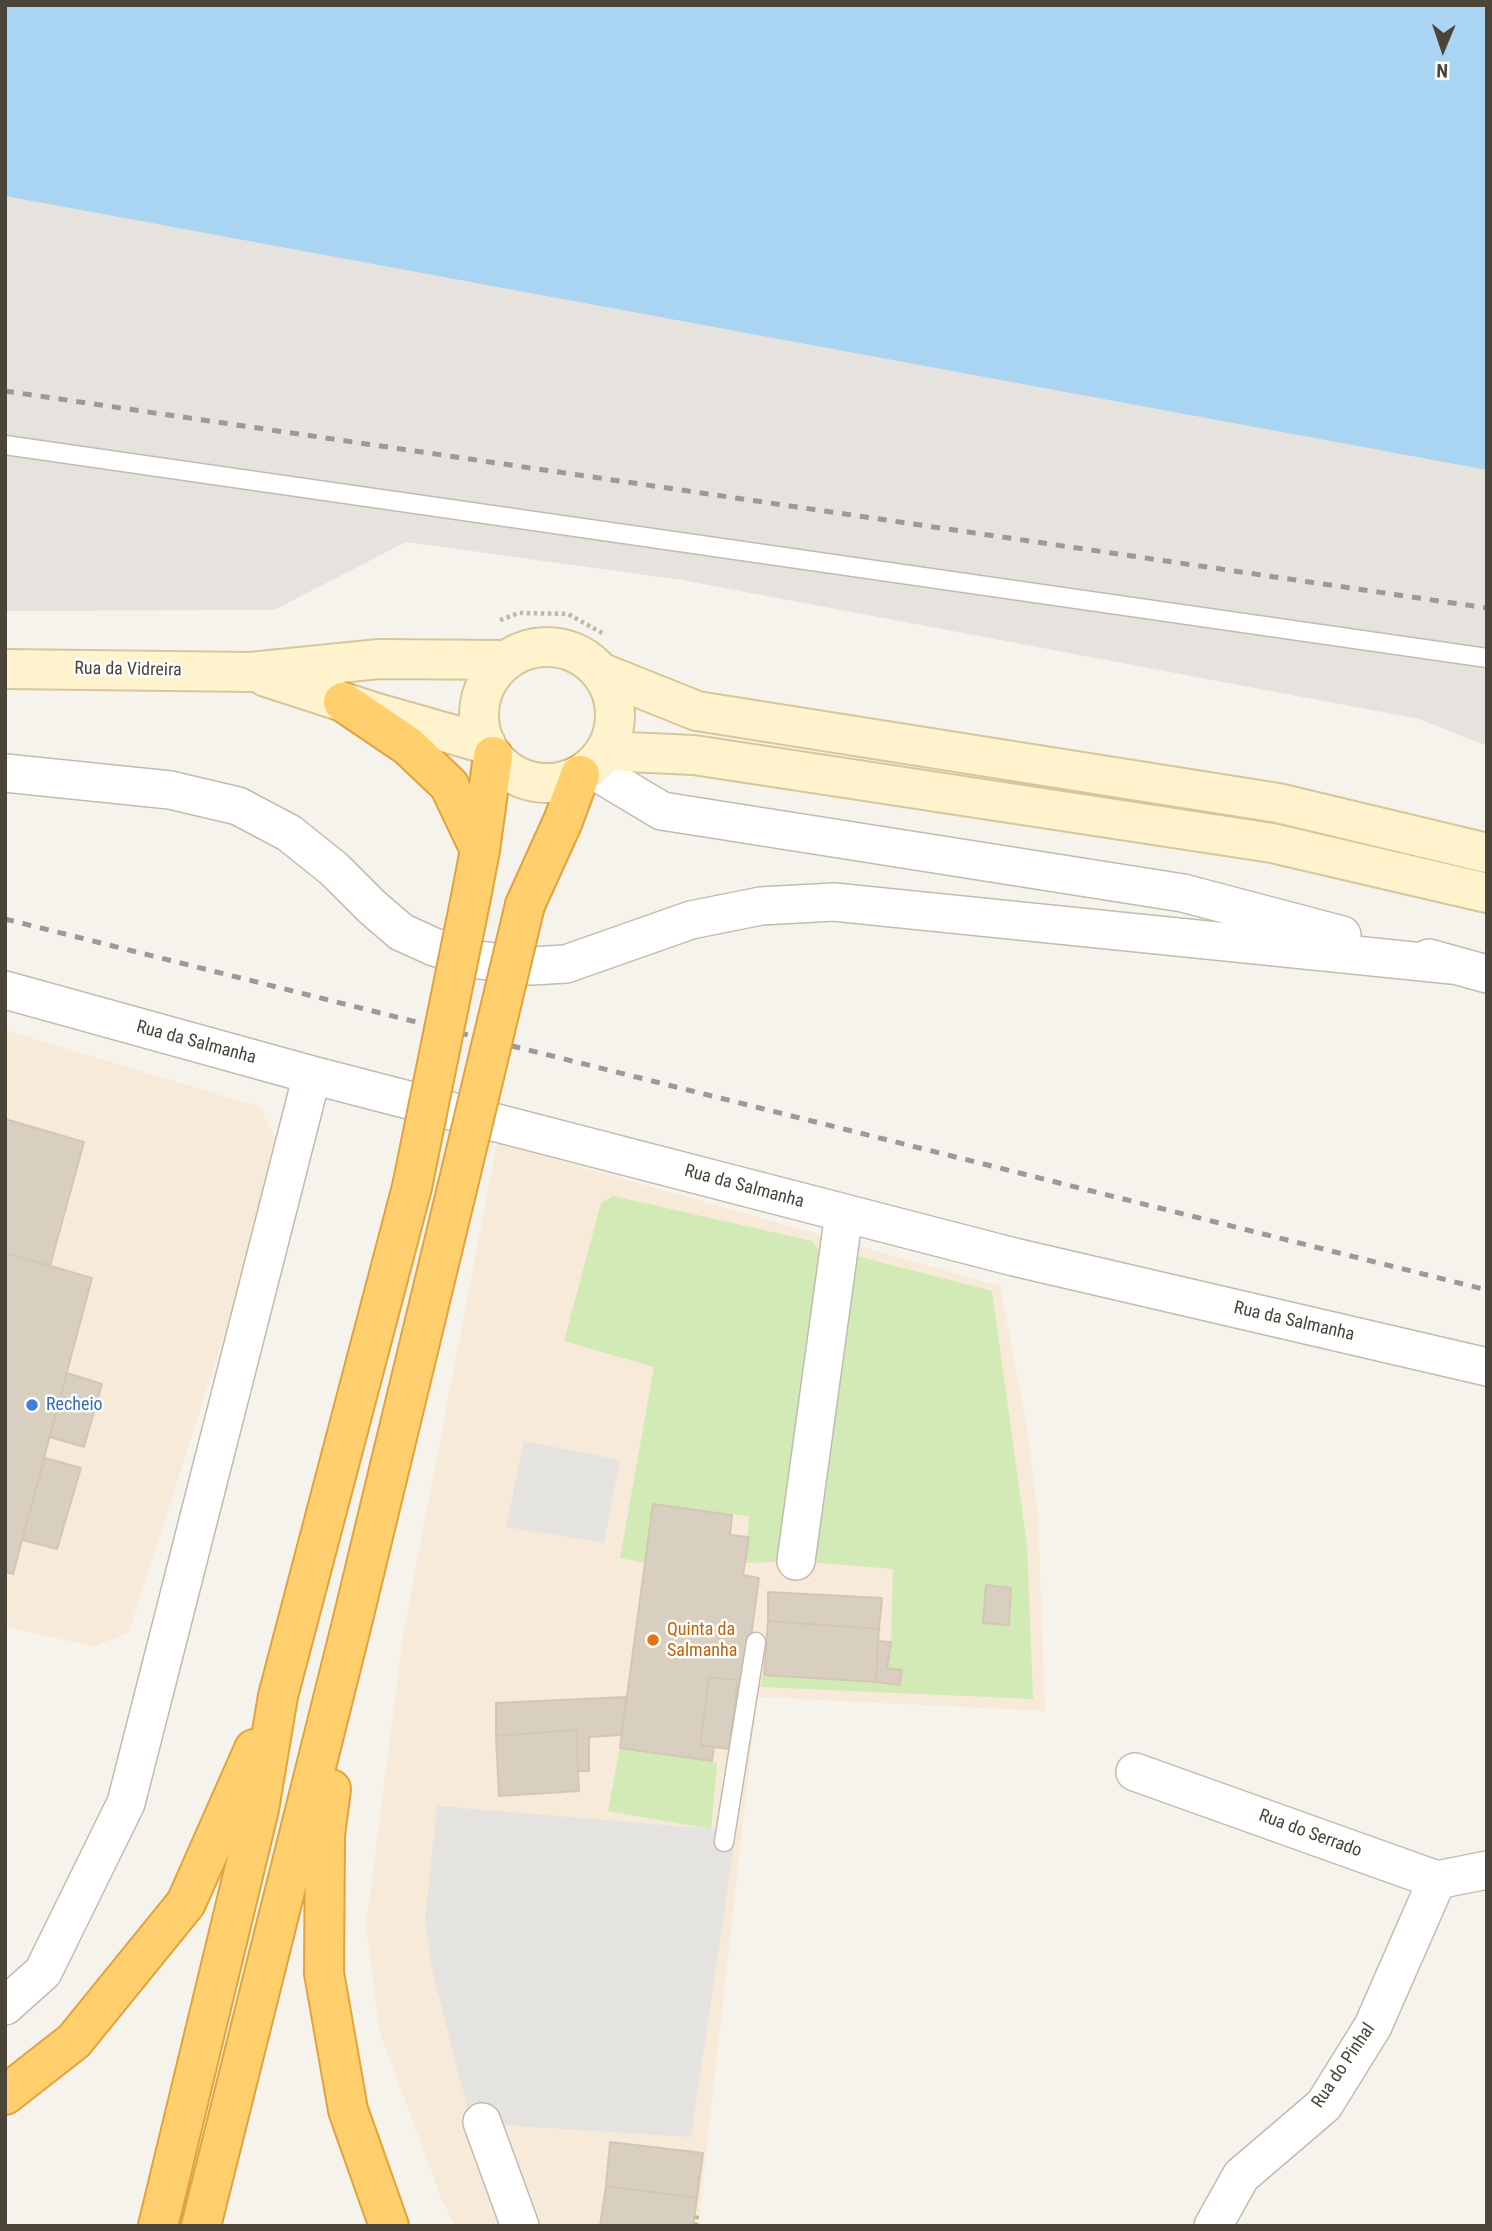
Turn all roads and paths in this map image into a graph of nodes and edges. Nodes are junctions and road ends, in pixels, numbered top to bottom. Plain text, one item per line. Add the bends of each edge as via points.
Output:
1 (5, 445) edge
2 (1487, 658) edge
3 (506, 660) junction
4 (5, 669) edge
5 (251, 672) junction
6 (602, 673) junction
7 (343, 702) junction
8 (489, 750) junction
9 (592, 765) junction
10 (5, 773) edge
11 (480, 850) junction
12 (1487, 853) edge
13 (1487, 893) edge
14 (1452, 965) junction
15 (1487, 974) edge
16 (5, 990) edge
17 (312, 1075) junction
18 (844, 1213) junction
19 (1487, 1367) edge
20 (796, 1561) dead end
21 (352, 1623) junction
22 (756, 1642) dead end
23 (278, 1696) junction
24 (1135, 1772) dead end
25 (724, 1842) dead end
26 (1487, 1870) edge
27 (1437, 1880) junction
28 (5, 2006) edge
29 (5, 2095) edge
30 (482, 2122) dead end
31 (698, 2213) dead end
32 (158, 2226) edge
33 (201, 2226) edge
34 (389, 2226) edge
35 (520, 2226) edge
36 (696, 2226) edge
37 (1213, 2226) edge

1 - 2 lane
3 - 5 main road via 379,659
3 - 6 main road via 546,646 586,658
3 - 8 main road via 490,677 481,699 479,722
4 - 5 main road, Rua da Vidreira
5 - 7 main road
6 - 9 main road via 616,712 614,732
6 - 12 main road via 696,710 1278,803
7 - 8 main road
7 - 11 highway via 408,746 449,785
8 - 9 main road via 506,769 542,783 562,782
8 - 11 highway
9 - 13 main road via 694,755 1272,843
9 - 14 street via 662,811 1183,893
9 - 21 highway, bridge via 525,905
10 - 14 street via 170,790 238,806 289,833 401,932 479,960 530,966 566,964 691,920 761,906 834,902
11 - 23 highway, bridge via 412,1187
14 - 15 street
16 - 17 street, Rua da Salmanha
17 - 18 street, Rua da Salmanha
17 - 28 street via 126,1802 43,1972
18 - 19 street, Rua da Salmanha
18 - 20 street
21 - 33 highway
21 - 34 highway via 325,1835 324,1973 348,2110
22 - 25 lane
23 - 29 highway via 186,1903 74,2041
23 - 32 highway via 259,1809
24 - 27 street, Rua do Serrado
26 - 27 street
27 - 37 street, Rua do Pinhal via 1373,2026 1324,2105 1241,2176
30 - 35 street
31 - 36 path

